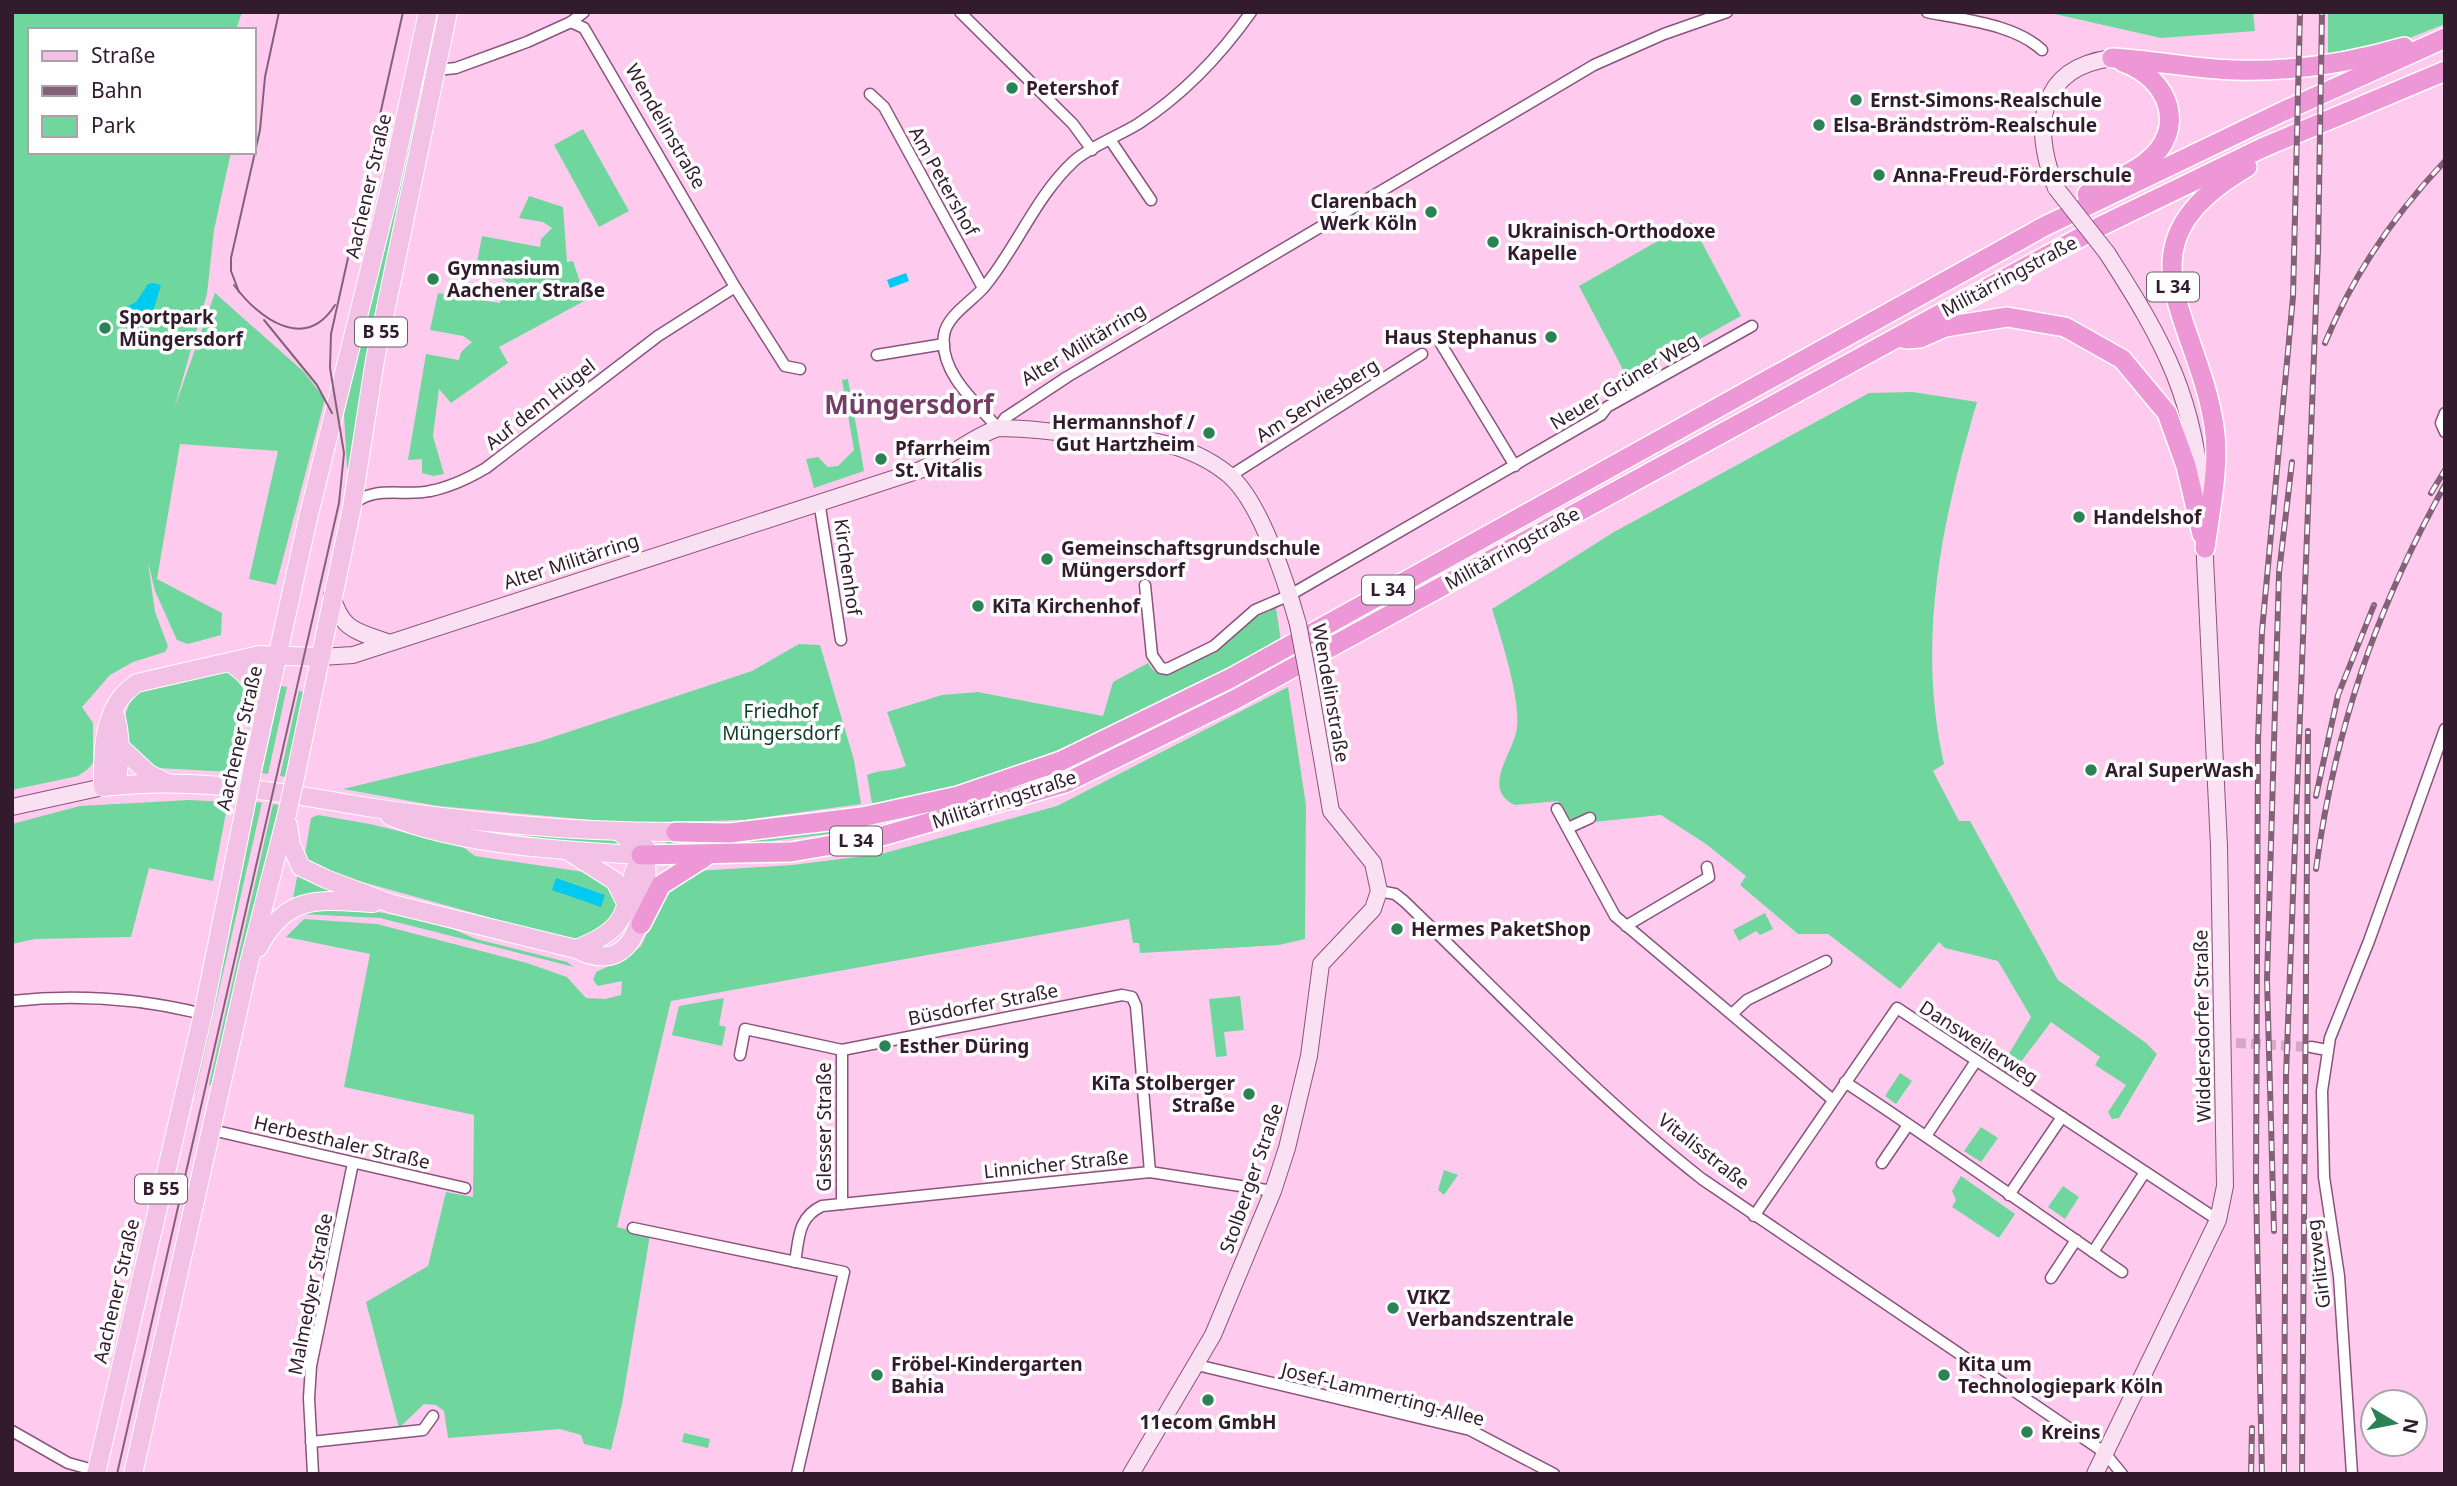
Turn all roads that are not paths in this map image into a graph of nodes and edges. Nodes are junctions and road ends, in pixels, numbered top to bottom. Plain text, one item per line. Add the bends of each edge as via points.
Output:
1 (428, 12) edge
2 (448, 12) edge
3 (584, 12) edge
4 (960, 12) edge
5 (1251, 12) edge
6 (1727, 12) edge
7 (1927, 12) edge
8 (571, 22) junction
9 (2445, 33) edge
10 (2445, 38) edge
11 (421, 46) junction
12 (2042, 50) dead end
13 (2112, 58) junction
14 (437, 70) junction
15 (2445, 71) edge
16 (870, 94) dead end
17 (410, 98) junction
18 (2350, 111) junction
19 (1111, 141) junction
20 (1092, 150) junction
21 (1152, 200) dead end
22 (2045, 226) junction
23 (735, 287) junction
24 (983, 288) junction
25 (1752, 326) dead end
26 (1887, 341) junction
27 (944, 344) junction
28 (1441, 344) dead end
29 (1422, 354) dead end
30 (877, 355) dead end
31 (800, 369) dead end
32 (2445, 413) edge
33 (998, 428) junction
34 (2445, 432) edge
35 (1515, 466) junction
36 (1230, 476) junction
37 (819, 501) junction
38 (352, 507) junction
39 (2205, 548) junction
40 (1145, 585) dead end
41 (332, 595) junction
42 (1290, 595) junction
43 (841, 639) dead end
44 (387, 642) junction
45 (279, 654) junction
46 (321, 657) junction
47 (231, 663) junction
48 (114, 712) junction
49 (2445, 729) edge
50 (259, 742) junction
51 (118, 745) junction
52 (165, 782) junction
53 (109, 786) junction
54 (12, 807) edge
55 (368, 807) junction
56 (1557, 809) dead end
57 (287, 814) junction
58 (1590, 817) dead end
59 (1568, 828) junction
60 (619, 832) junction
61 (676, 832) junction
62 (568, 851) junction
63 (641, 855) junction
64 (708, 856) junction
65 (1707, 867) dead end
66 (1379, 891) junction
67 (391, 904) junction
68 (627, 905) junction
69 (641, 924) junction
70 (1626, 926) junction
71 (576, 949) junction
72 (1826, 961) dead end
73 (248, 967) junction
74 (12, 1001) edge
75 (203, 1014) junction
76 (1732, 1014) junction
77 (2311, 1047) tunnel mouth
78 (842, 1050) junction
79 (2327, 1050) junction
80 (740, 1055) dead end
81 (1976, 1061) junction
82 (1845, 1082) junction
83 (1833, 1100) junction
84 (2062, 1117) junction
85 (1908, 1125) junction
86 (212, 1130) junction
87 (1926, 1136) junction
88 (353, 1163) junction
89 (1882, 1163) dead end
90 (1150, 1172) junction
91 (2145, 1172) junction
92 (465, 1188) dead end
93 (1273, 1191) junction
94 (2009, 1195) junction
95 (842, 1204) junction
96 (1754, 1216) junction
97 (2218, 1220) junction
98 (633, 1228) dead end
99 (2076, 1240) junction
100 (2093, 1252) junction
101 (795, 1262) junction
102 (2122, 1272) dead end
103 (2051, 1278) dead end
104 (1197, 1365) junction
105 (433, 1416) dead end
106 (12, 1431) edge
107 (310, 1442) junction
108 (2104, 1452) junction
109 (96, 1472) edge
110 (133, 1474) edge
111 (313, 1474) edge
112 (797, 1474) edge
113 (1131, 1474) edge
114 (1554, 1474) edge
115 (2095, 1474) edge
116 (2122, 1474) edge
117 (2352, 1474) edge

1 - 11 main road, Aachener Straße / B 55
2 - 14 main road, B 55
3 - 8 street
4 - 20 street via 1073,124
5 - 19 street via 1211,64
6 - 33 street, Alter Militärring via 1594,65 1058,383 1005,418
7 - 12 street via 2000,29 2030,39
8 - 14 street via 484,58
8 - 23 street, Wendelinstraße via 584,28
9 - 13 highway, L 34 via 2342,62 2288,69 2234,70
10 - 22 highway, Militärringstraße / L 34
11 - 14 street
11 - 17 main road, Aachener Straße / B 55
13 - 22 highway, L 34 via 2136,66 2155,80 2170,111 2167,130 2144,164 2082,196
13 - 39 street, L 34, bridge via 2091,61 2060,79 2048,99 2043,150 2056,188 2107,253 2152,323 2177,375 2200,476
14 - 17 street
14 - 38 main road, B 55 via 374,360
15 - 18 highway, Militärringstraße / L 34
16 - 24 street, Am Petershof via 884,107
17 - 45 main road, Aachener Straße / B 55
18 - 26 highway, Militärringstraße / L 34 via 2101,226
18 - 39 highway, L 34 via 2210,191 2178,235 2171,258 2173,297 2207,389 2214,430
19 - 20 street
19 - 21 street
20 - 24 street via 1057,177
22 - 61 highway, Militärringstraße / L 34 via 1231,678 1061,761 958,796 862,817 729,833
23 - 31 street, Wendelinstraße via 785,366
23 - 38 street, Auf dem Hügel via 658,336 466,480 430,492 373,493
24 - 27 street via 946,328
25 - 35 street, Neuer Grüner Weg via 1607,407
26 - 39 highway, L 34 via 1920,338 1945,327 2007,317 2065,327 2122,359 2167,413 2186,466
26 - 64 highway, Militärringstraße / L 34 via 1234,700 1065,783 879,837 790,852
27 - 30 street
27 - 33 street via 950,369
28 - 35 street
29 - 36 street, Am Serviesberg
32 - 34 street via 2441,423
33 - 36 street, Wendelinstraße via 1155,439
33 - 37 street, Alter Militärring via 928,467
35 - 42 street, Neuer Grüner Weg
36 - 42 street, Wendelinstraße via 1267,538
37 - 43 street, Kirchenhof
37 - 44 street, Alter Militärring
38 - 41 main road, B 55
39 - 97 street, Widdersdorfer Straße / L 34 via 2230,1042 2224,1198
40 - 42 street via 1152,654 1161,668 1167,669 1214,646 1255,610
41 - 44 street via 344,623
41 - 46 main road, B 55
42 - 66 street, Wendelinstraße, bridge via 1327,798 1339,824 1373,863
44 - 46 street, Alter Militärring via 353,655
45 - 46 main road
45 - 47 main road
45 - 50 main road, Aachener Straße / B 55
46 - 57 main road, B 55, bridge
47 - 48 main road via 137,683 124,692
47 - 50 main road, B 55 via 257,690
48 - 51 main road
48 - 53 main road via 107,720
49 - 79 street, Girlitzweg
50 - 75 main road, Aachener Straße / B 55, bridge
51 - 52 main road
51 - 53 main road via 120,766
52 - 53 main road, Militärringstraße / L 34
52 - 55 main road, Militärringstraße / L 34 via 261,788
53 - 54 street, Militärringstraße / L 34
55 - 60 main road, Militärringstraße / L 34
55 - 62 main road, Militärringstraße / L 34 via 408,824
56 - 59 street
57 - 67 main road via 290,845 301,867
57 - 73 main road, B 55
58 - 59 street
59 - 70 street via 1607,904
60 - 61 main road, Militärringstraße / L 34
60 - 63 main road
61 - 63 main road via 653,839
62 - 63 main road, Militärringstraße / L 34
62 - 68 main road via 603,870 615,881
63 - 64 highway, Militärringstraße / L 34
63 - 68 main road via 633,868
63 - 69 main road via 646,869
64 - 69 highway via 661,885
65 - 70 street via 1709,877
66 - 93 street, Stolberger Straße via 1373,909 1321,964 1307,1066
66 - 96 street, Vitalisstraße via 1404,901 1657,1144
67 - 71 main road
67 - 73 main road via 315,900 295,905 278,919
68 - 71 main road via 612,931
69 - 71 main road via 634,937 613,955 592,957
70 - 76 street
72 - 76 street via 1743,1003
73 - 86 main road, B 55
74 - 75 street via 101,996
75 - 109 main road, Aachener Straße / B 55
76 - 83 street
77 - 79 street
78 - 80 street via 756,1035 745,1029
78 - 90 street, Büsdorfer Straße via 1006,1016 1132,997
78 - 95 street, Glesser Straße
79 - 117 street, Girlitzweg via 2321,1131 2339,1276
81 - 82 street, Dansweilerweg via 1897,1009
81 - 84 street, Dansweilerweg
81 - 87 street
82 - 83 street, Dansweilerweg
82 - 85 street
83 - 96 street, Dansweilerweg
84 - 91 street, Dansweilerweg
84 - 94 street
85 - 87 street
85 - 89 street
86 - 88 street, Herbesthaler Straße
86 - 110 main road, B 55
87 - 94 street
88 - 92 street, Herbesthaler Straße
88 - 107 street, Malmedyer Straße via 311,1366
90 - 93 street, Linnicher Straße
90 - 95 street, Linnicher Straße
91 - 97 street, Dansweilerweg
91 - 100 street
93 - 104 street, Stolberger Straße via 1225,1310
94 - 99 street
95 - 101 street, Linnicher Straße via 809,1212 803,1220
96 - 108 street, Vitalisstraße
97 - 108 street, Widdersdorfer Straße / L 34
98 - 101 street
99 - 100 street
99 - 103 street
100 - 102 street
101 - 112 street via 844,1272
104 - 113 street, Stolberger Straße
104 - 114 street, Josef-Lammerting-Allee via 1470,1430
105 - 107 street via 423,1430
106 - 109 street via 68,1463
107 - 111 street, Malmedyer Straße
108 - 115 street, Widdersdorfer Straße / L 34
108 - 116 street, Vitalisstraße

